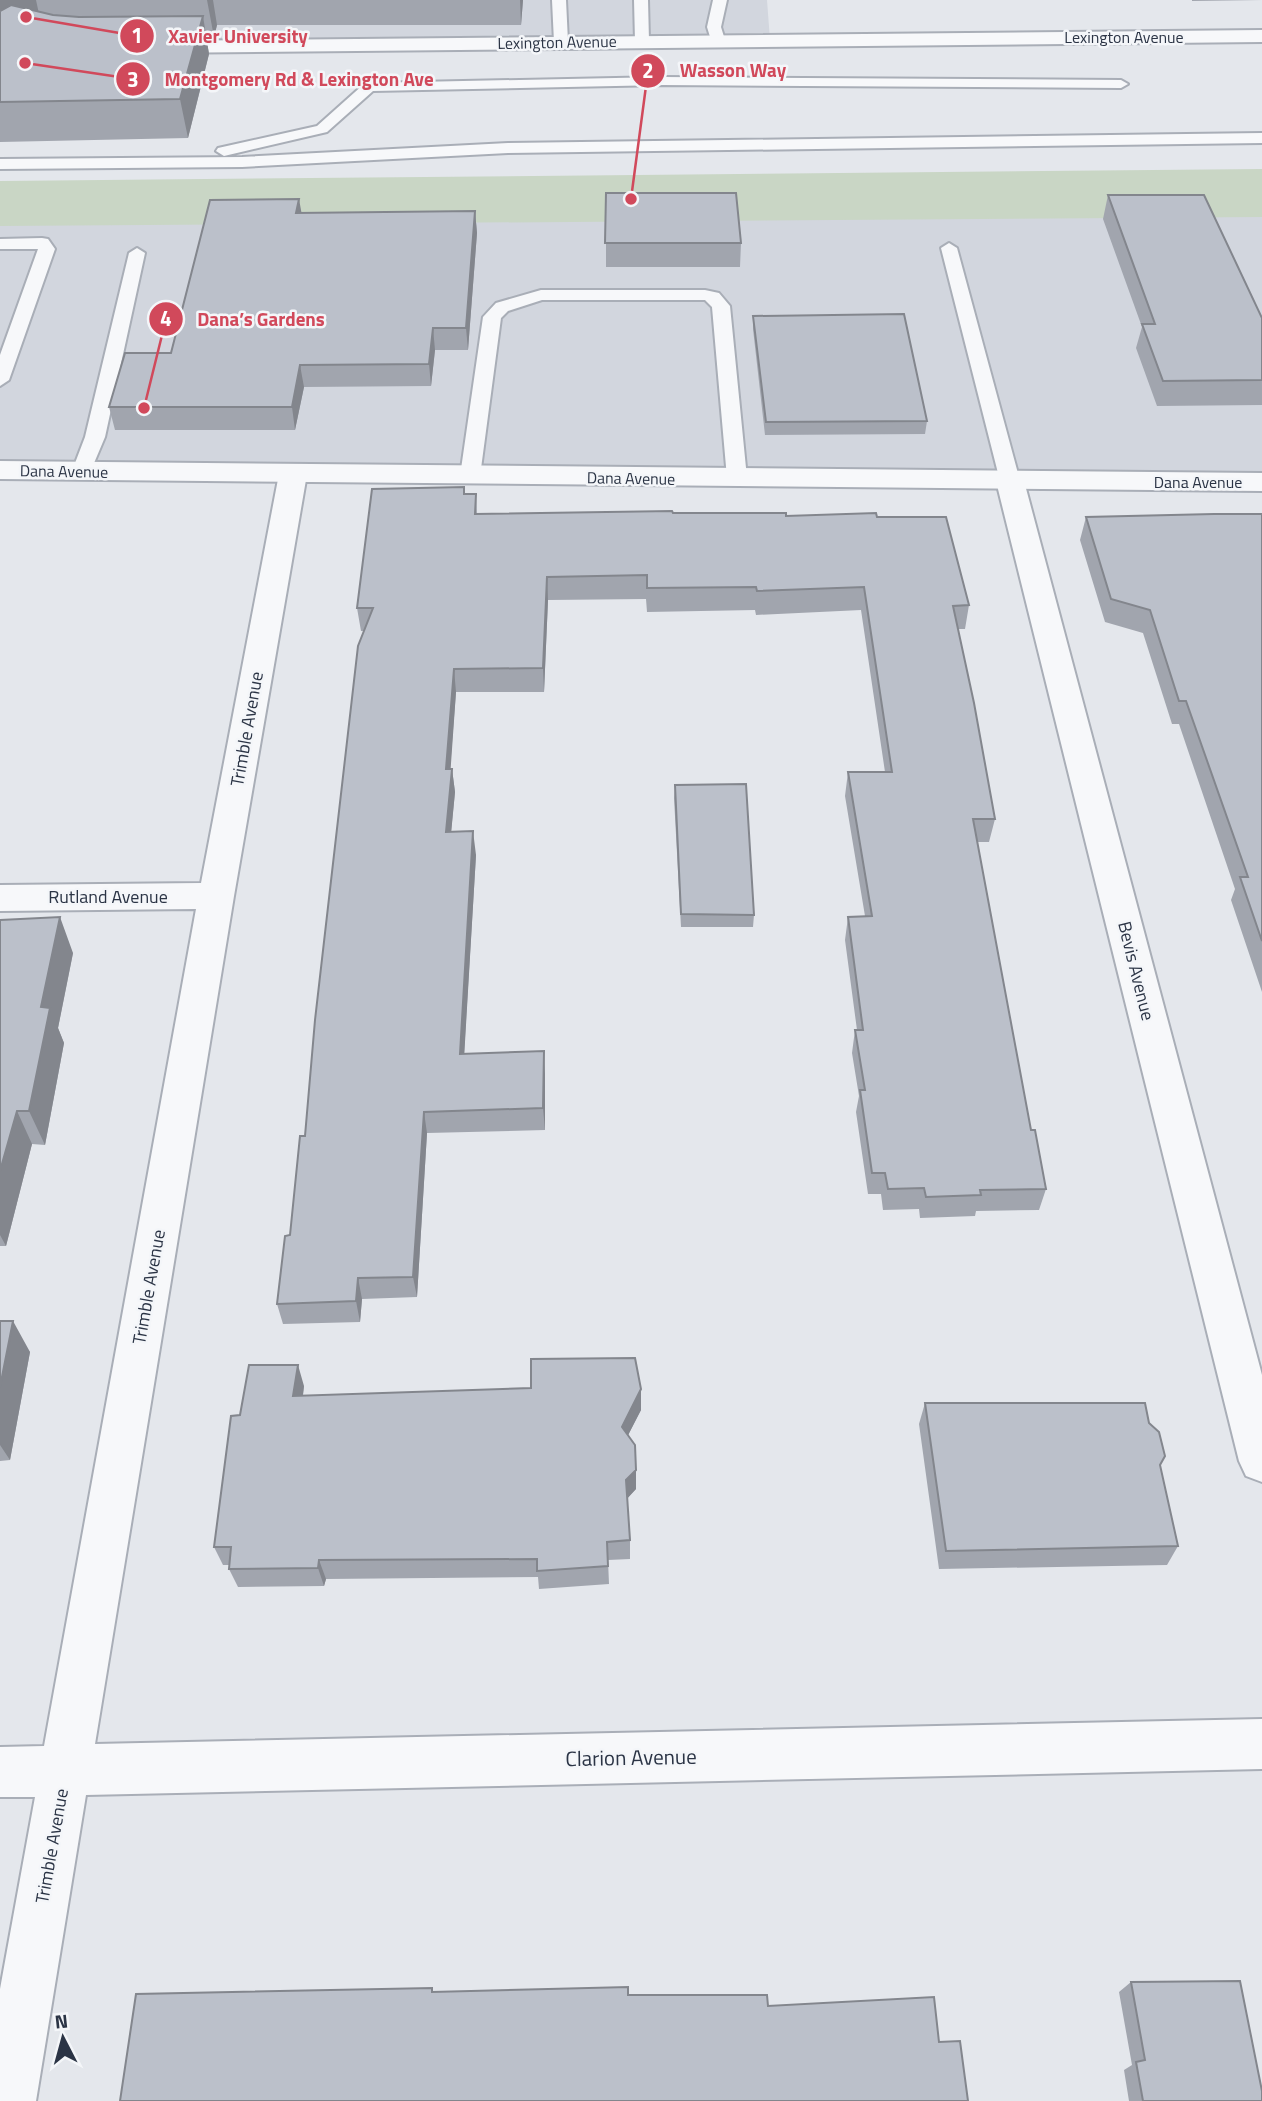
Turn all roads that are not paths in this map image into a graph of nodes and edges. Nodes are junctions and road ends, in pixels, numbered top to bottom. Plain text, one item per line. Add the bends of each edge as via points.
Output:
1 (559, 0) edge
2 (640, 0) edge
3 (720, 0) edge
4 (1262, 36) edge
5 (718, 40) junction
6 (642, 41) junction
7 (561, 42) junction
8 (130, 47) edge
9 (1121, 84) dead end
10 (1262, 138) edge
11 (168, 163) junction
12 (0, 164) edge
13 (0, 244) edge
14 (949, 248) dead end
15 (136, 253) dead end
16 (0, 380) edge
17 (0, 470) edge
18 (82, 471) junction
19 (293, 474) junction
20 (470, 476) junction
21 (737, 478) junction
22 (1010, 481) junction
23 (1262, 482) edge
24 (216, 896) junction
25 (0, 898) edge
26 (1262, 1461) edge
27 (1262, 1744) edge
28 (66, 1769) junction
29 (0, 1772) edge
30 (8, 2101) edge

1 - 7 lane
2 - 6 lane
3 - 5 lane via 714,27
4 - 5 street, Lexington Avenue
5 - 6 street, Lexington Avenue
6 - 7 street, Lexington Avenue
7 - 8 street, Lexington Avenue
9 - 11 lane via 663,81 369,87 323,129
10 - 11 lane via 508,148
11 - 12 lane
13 - 16 lane via 42,243 47,249
14 - 22 lane
15 - 18 lane via 95,437
17 - 18 street, Dana Avenue
18 - 19 street, Dana Avenue
19 - 20 street, Dana Avenue
19 - 24 street, Trimble Avenue
20 - 21 street, Dana Avenue
20 - 21 lane via 492,317 502,307 541,295 705,295 721,306
21 - 22 street, Dana Avenue
22 - 23 street, Dana Avenue
22 - 26 street, Bevis Avenue
24 - 25 street, Rutland Avenue
24 - 28 street, Trimble Avenue
27 - 28 street, Clarion Avenue
28 - 29 street, Clarion Avenue
28 - 30 street, Trimble Avenue

